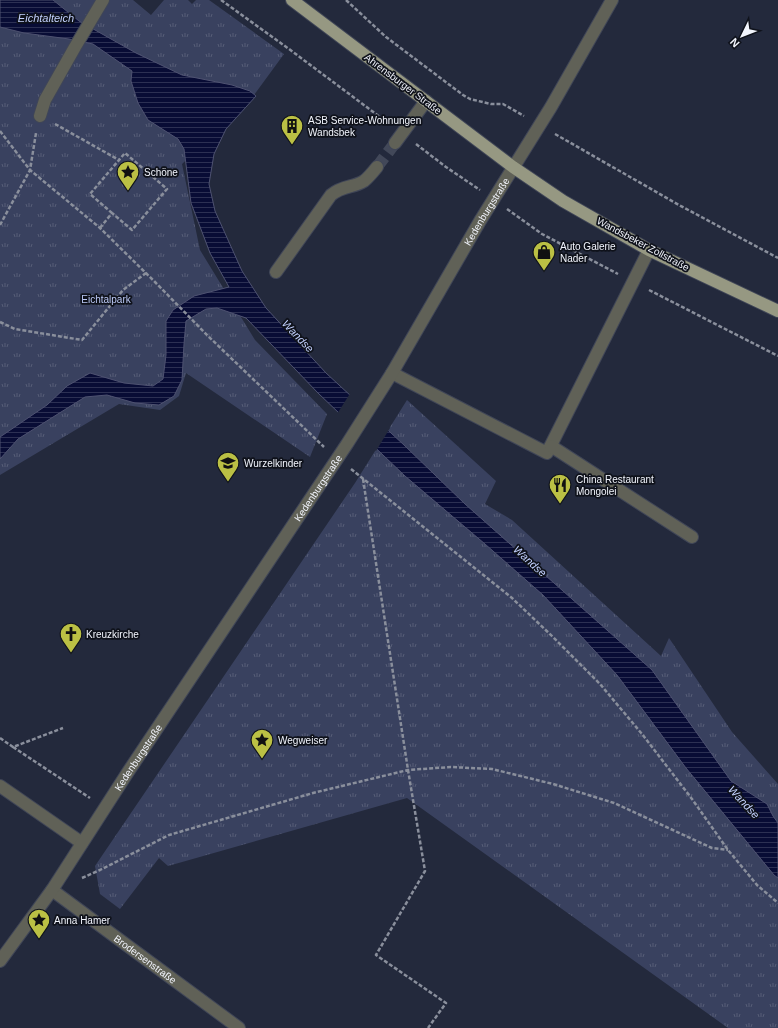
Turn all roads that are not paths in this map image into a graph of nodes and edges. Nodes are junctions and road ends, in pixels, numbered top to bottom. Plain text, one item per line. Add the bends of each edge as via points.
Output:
1 (103, 0) edge
2 (292, 0) edge
3 (612, 0) edge
4 (426, 101) junction
5 (40, 116) road end
6 (398, 138) tunnel mouth
7 (377, 167) tunnel mouth
8 (513, 168) junction
9 (649, 250) junction
10 (276, 272) dead end
11 (778, 312) edge
12 (392, 373) junction
13 (551, 446) junction
14 (692, 537) dead end
15 (0, 786) edge
16 (82, 843) junction
17 (52, 890) junction
18 (0, 961) edge
19 (239, 1028) edge

1 - 5 street via 45,100
2 - 4 main road, Ahrensburger Straße
3 - 8 street, Kedenburgstraße
4 - 6 street
4 - 8 main road, Ahrensburger Straße
7 - 10 street via 363,182 342,188 331,195
8 - 9 main road, Wandsbeker Zollstraße via 563,201
8 - 12 street, Kedenburgstraße
9 - 11 main road, Wandsbeker Zollstraße
9 - 13 street
12 - 13 street via 547,453
12 - 16 street, Kedenburgstraße
13 - 14 street
15 - 16 street
16 - 17 street, Kedenburgstraße
17 - 18 street, Kedenburgstraße
17 - 19 street, Brodersenstraße

